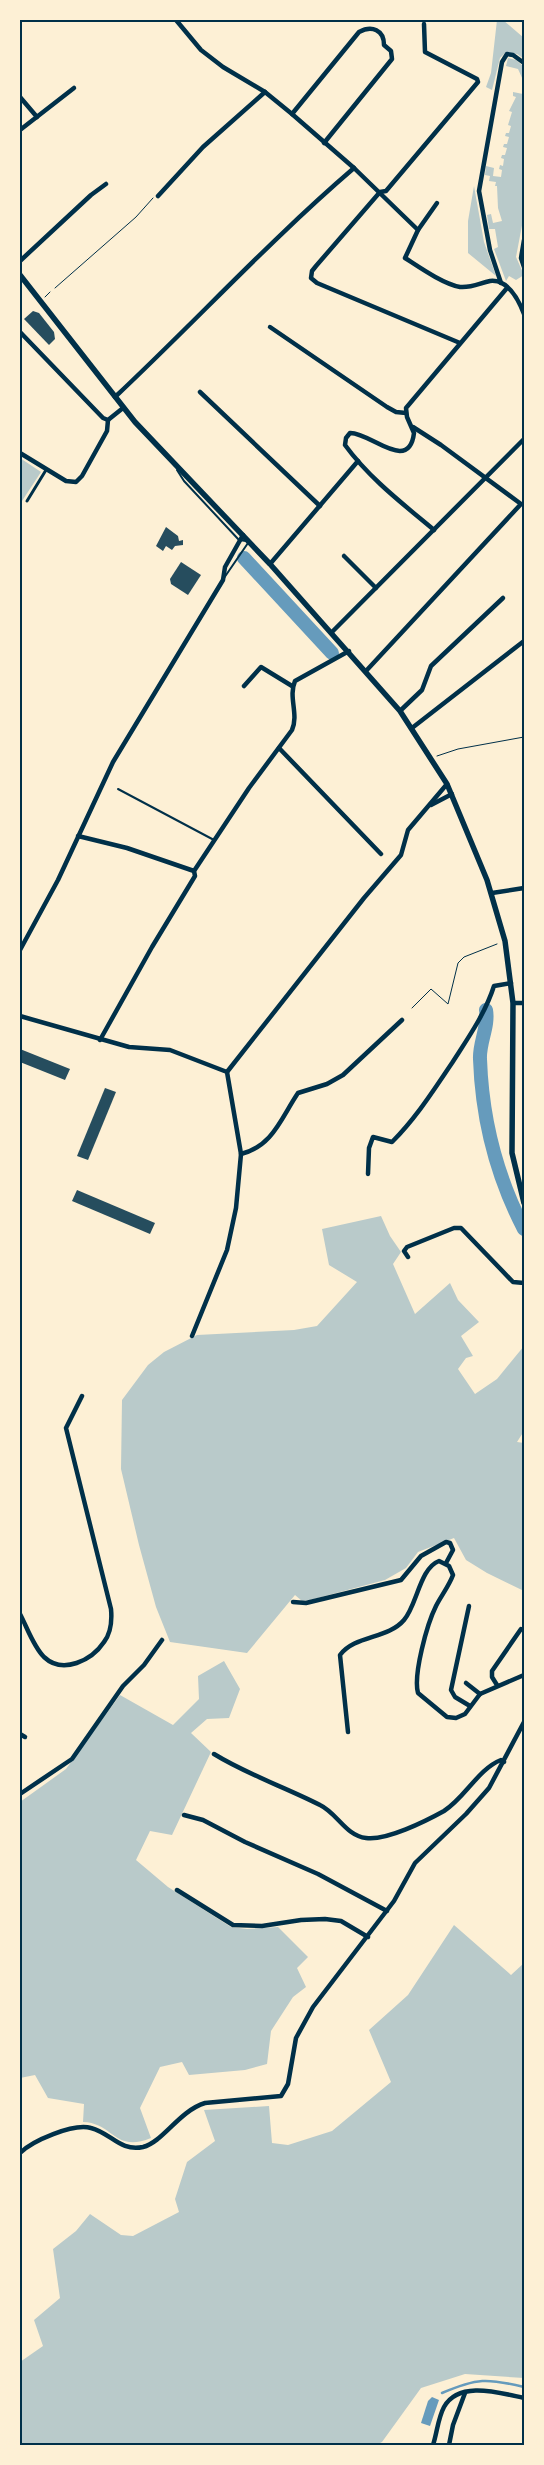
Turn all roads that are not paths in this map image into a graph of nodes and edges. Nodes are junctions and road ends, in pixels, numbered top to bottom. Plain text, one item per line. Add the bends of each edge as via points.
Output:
1 (176, 20) edge
2 (424, 24) dead end
3 (524, 63) edge
4 (74, 88) dead end
5 (265, 92) junction
6 (20, 97) edge
7 (292, 114) junction
8 (36, 117) junction
9 (20, 130) edge
10 (324, 144) junction
11 (354, 168) junction
12 (106, 184) dead end
13 (380, 192) junction
14 (158, 196) road end
15 (437, 203) dead end
16 (418, 230) junction
17 (524, 240) edge
18 (20, 261) edge
19 (524, 267) edge
20 (20, 275) edge
21 (501, 283) junction
22 (507, 288) junction
23 (524, 314) edge
24 (270, 326) dead end
25 (20, 332) edge
26 (460, 343) junction
27 (200, 392) dead end
28 (115, 397) junction
29 (123, 408) junction
30 (406, 413) junction
31 (108, 420) junction
32 (412, 427) junction
33 (524, 439) edge
34 (20, 453) edge
35 (358, 462) junction
36 (46, 470) junction
37 (486, 477) junction
38 (26, 501) dead end
39 (320, 506) junction
40 (434, 530) junction
41 (241, 538) junction
42 (249, 542) junction
43 (344, 556) dead end
44 (270, 564) junction
45 (223, 580) junction
46 (376, 588) junction
47 (503, 598) dead end
48 (332, 632) junction
49 (524, 641) edge
50 (349, 651) junction
51 (366, 671) junction
52 (244, 686) dead end
53 (292, 686) junction
54 (400, 711) junction
55 (412, 728) junction
56 (279, 748) junction
57 (447, 784) junction
58 (118, 790) dead end
59 (452, 794) junction
60 (427, 807) junction
61 (78, 836) junction
62 (214, 840) junction
63 (381, 854) dead end
64 (194, 871) junction
65 (524, 888) edge
66 (492, 894) junction
67 (20, 950) edge
68 (511, 983) junction
69 (513, 1003) junction
70 (524, 1003) edge
71 (20, 1016) edge
72 (402, 1020) dead end
73 (100, 1040) junction
74 (227, 1072) junction
75 (241, 1154) junction
76 (368, 1174) dead end
77 (524, 1203) edge
78 (408, 1257) dead end
79 (524, 1283) edge
80 (192, 1336) dead end
81 (82, 1396) dead end
82 (446, 1563) junction
83 (293, 1602) dead end
84 (469, 1606) dead end
85 (20, 1614) edge
86 (521, 1629) dead end
87 (162, 1640) dead end
88 (524, 1675) edge
89 (466, 1683) dead end
90 (497, 1685) junction
91 (480, 1694) junction
92 (470, 1706) junction
93 (524, 1722) edge
94 (348, 1732) dead end
95 (20, 1734) edge
96 (25, 1737) dead end
97 (214, 1754) dead end
98 (504, 1762) junction
99 (20, 1794) edge
100 (184, 1815) dead end
101 (177, 1890) dead end
102 (387, 1911) junction
103 (368, 1937) junction
104 (20, 2153) edge
105 (465, 2393) junction
106 (524, 2398) edge
107 (434, 2445) edge
108 (449, 2445) edge

1 - 5 street via 209,57
2 - 13 street via 424,52 478,82 386,191
3 - 21 street via 507,54 502,62 478,191 490,250
4 - 8 street
5 - 7 street
5 - 14 street via 203,147
6 - 8 street
7 - 10 street
7 - 10 street via 359,32 373,28 380,32 384,46 391,50 392,59
8 - 9 street
10 - 11 street
11 - 13 street
11 - 28 street via 305,210
12 - 18 street
13 - 16 street
13 - 26 street via 316,266 311,278 316,283
15 - 16 street
16 - 21 street via 405,258 425,272 458,286 472,287 492,281
17 - 19 street via 521,258
20 - 28 main road
21 - 22 street
22 - 23 street via 514,294
22 - 26 street
24 - 30 street via 387,407
25 - 31 street via 94,411
26 - 30 street via 406,408
27 - 39 street
28 - 29 main road
29 - 31 street
29 - 41 main road
30 - 32 street
31 - 36 street via 107,430 76,482 66,481
32 - 35 street via 413,438 409,446 397,452 358,433 350,433 345,445
32 - 37 street
33 - 37 street
34 - 36 street
35 - 39 street
35 - 40 street
36 - 38 street
37 - 40 street
37 - 51 street via 520,504
39 - 44 street
40 - 46 street
41 - 42 main road
41 - 45 street
42 - 44 main road
42 - 45 lane
43 - 46 street
44 - 48 main road
45 - 61 street via 113,762
46 - 48 street
47 - 54 street via 431,666 422,690
48 - 50 main road
49 - 55 street
50 - 51 main road
50 - 53 street via 295,681
51 - 54 main road
52 - 53 street via 261,667
53 - 56 street via 295,724
54 - 55 main road
55 - 57 main road
56 - 62 street
56 - 63 street
57 - 59 main road
57 - 60 street
58 - 62 lane
59 - 60 street
59 - 66 main road
60 - 74 street via 408,830 401,855
61 - 64 street via 127,848
61 - 67 street
62 - 64 street
64 - 73 street via 195,876
65 - 66 street
66 - 68 main road via 505,941
68 - 69 main road
68 - 76 street via 494,986 467,1040 413,1121 392,1142 373,1137
69 - 70 street
69 - 77 main road via 512,1153
71 - 73 street
72 - 75 street via 343,1075 298,1093 273,1135 250,1152
73 - 74 street via 129,1047 170,1050
74 - 75 street
75 - 80 street via 236,1208 226,1250
78 - 79 street via 404,1251 407,1247 461,1228 513,1282
81 - 85 street via 66,1428 111,1609 110,1628 105,1641 89,1657 77,1663 60,1664 44,1657
82 - 83 street via 453,1550 446,1542 421,1556 402,1580 306,1604
82 - 92 street via 453,1575 434,1608 416,1685 425,1700 448,1717 462,1717
82 - 94 street via 439,1561 428,1568 409,1613 399,1625 349,1646 340,1655
84 - 92 street via 451,1690 455,1697
86 - 90 street via 492,1670
87 - 99 street via 123,1686 72,1759
88 - 90 street
89 - 91 street
90 - 91 street
91 - 92 street
93 - 98 street
95 - 96 street
97 - 98 street via 249,1774 320,1805 359,1837 368,1839 398,1832 445,1810 492,1766 501,1760
98 - 102 street via 480,1799 415,1863
100 - 102 street via 203,1820 318,1874
101 - 103 street via 233,1925 262,1926 325,1919 341,1921
102 - 103 street
103 - 104 street via 302,2027 293,2051 288,2084 281,2096 194,2106 145,2147 123,2146 91,2128 82,2127 52,2135 29,2145
105 - 106 street via 486,2391
105 - 107 street via 456,2396 444,2408
105 - 108 street

